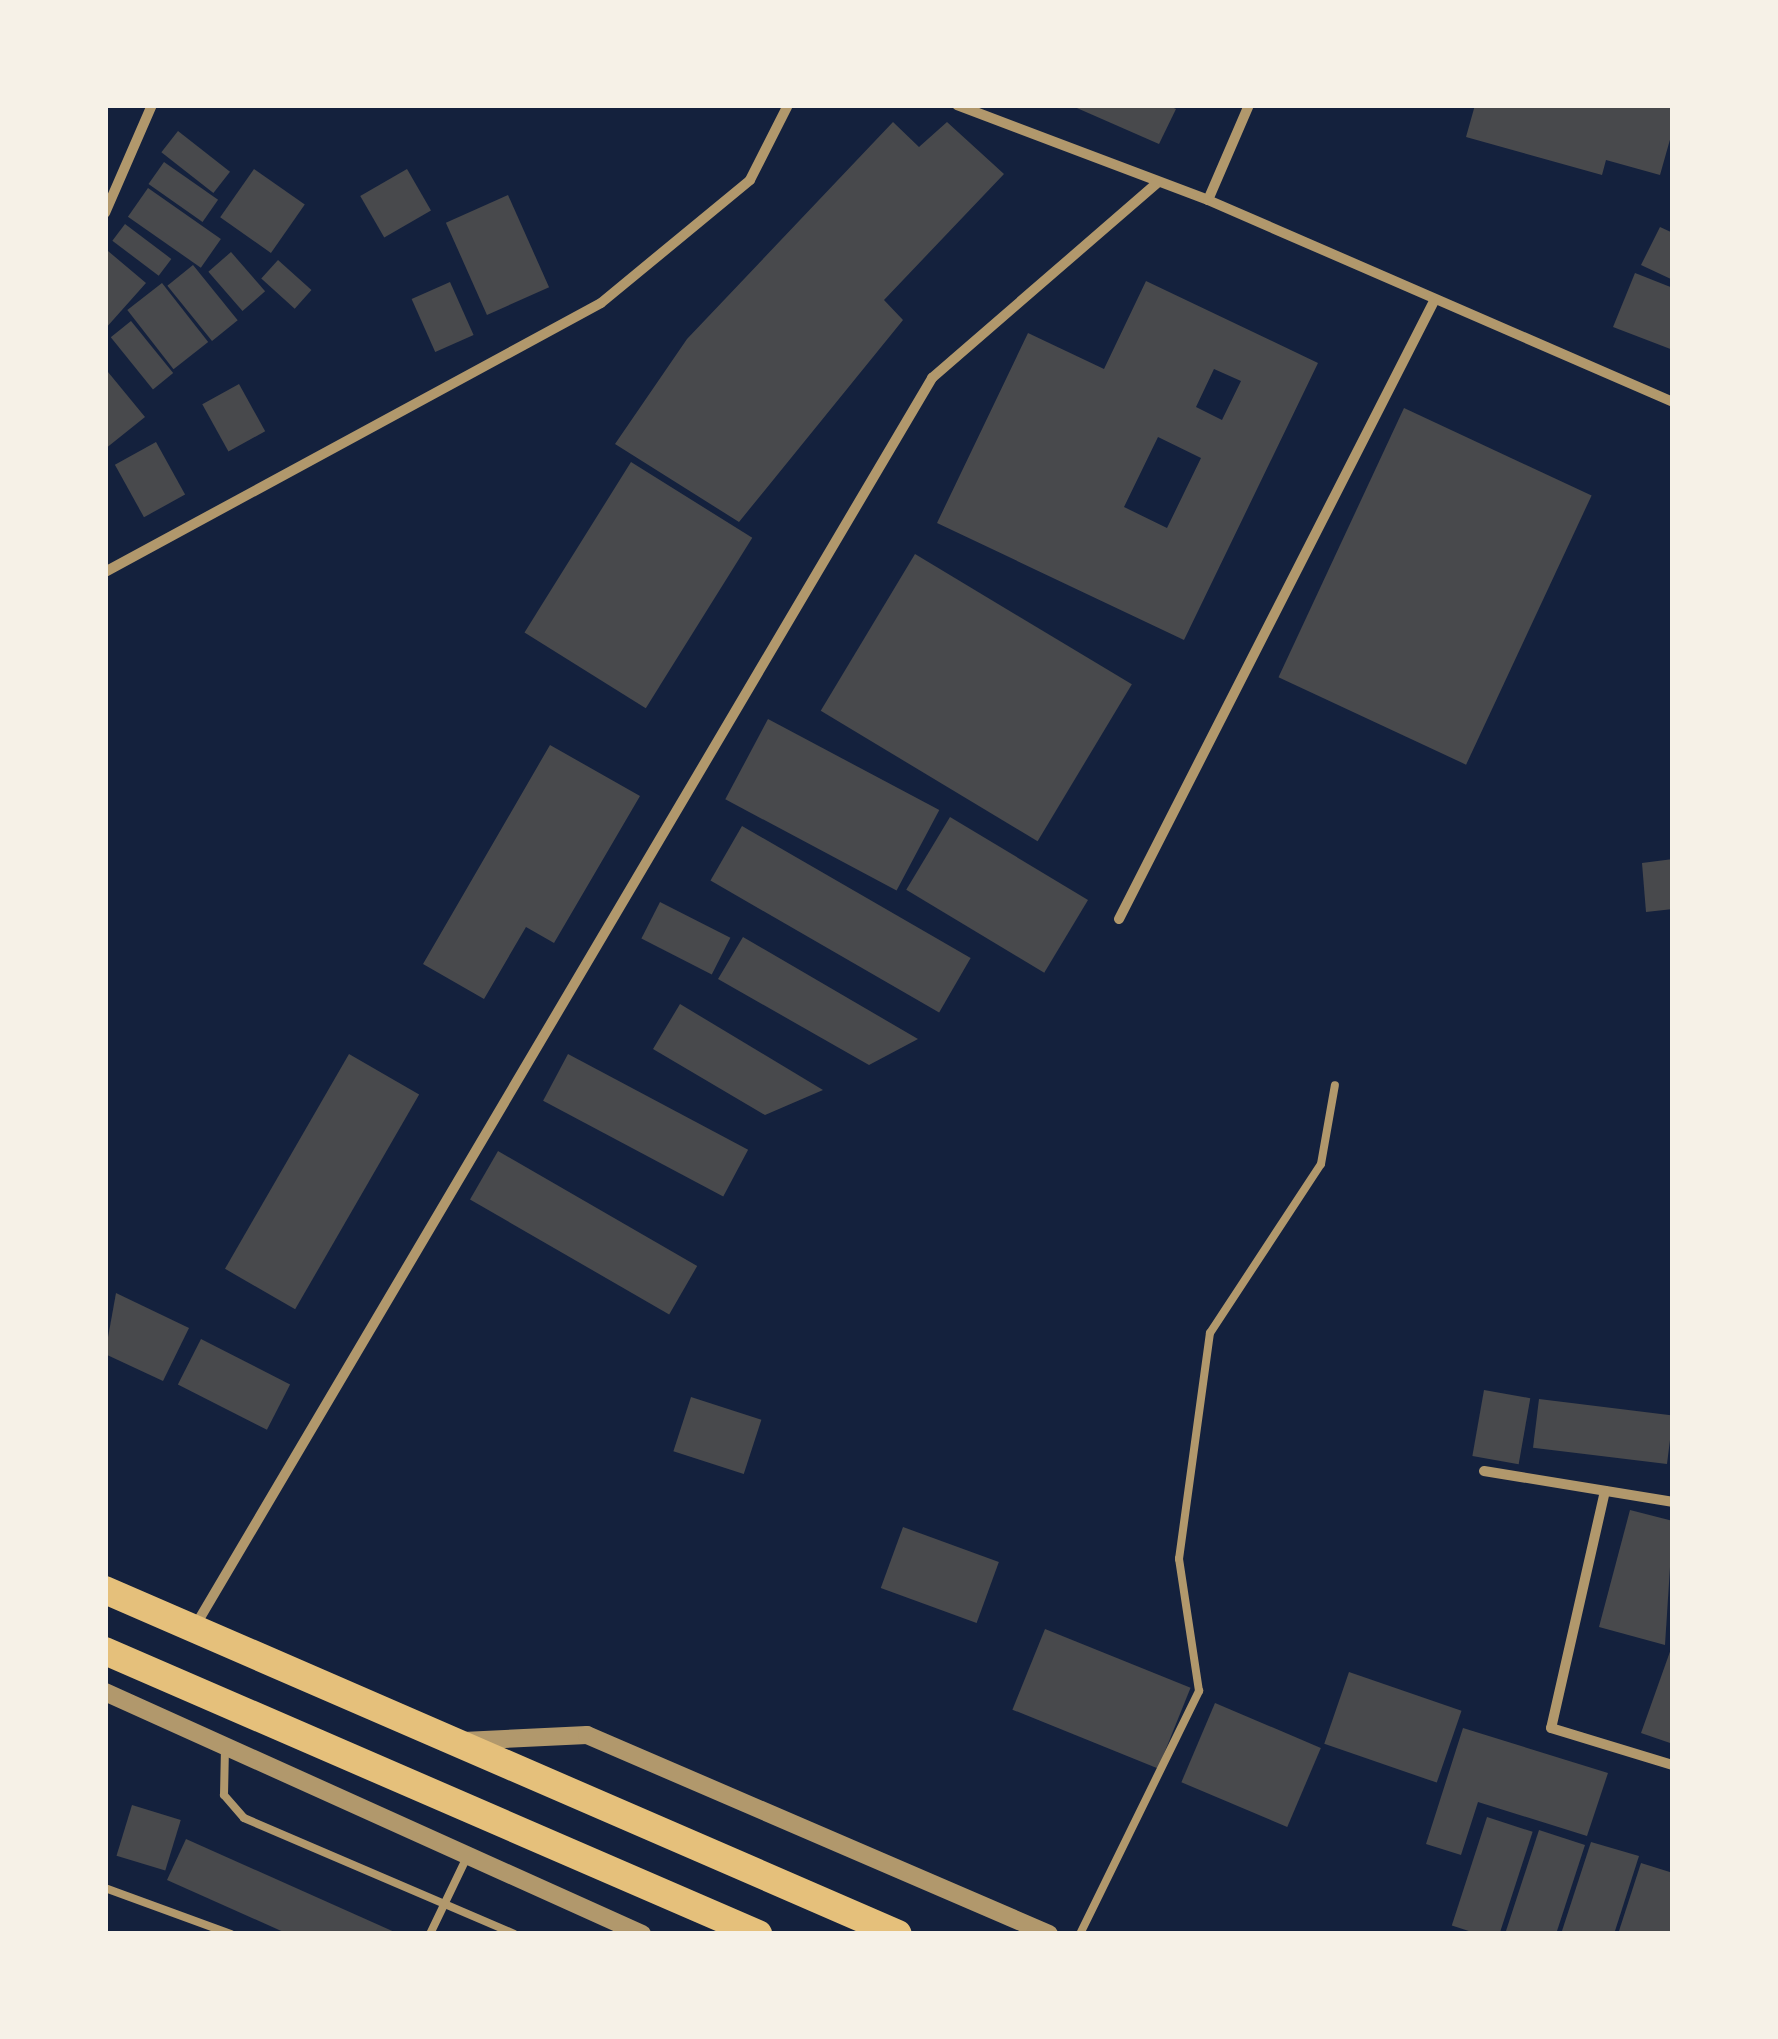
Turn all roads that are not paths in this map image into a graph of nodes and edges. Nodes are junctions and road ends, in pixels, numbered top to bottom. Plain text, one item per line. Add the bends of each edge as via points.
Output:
1 (152, 105) edge
2 (788, 105) edge
3 (957, 105) edge
4 (1248, 105) edge
5 (1156, 184) junction
6 (1208, 200) junction
7 (105, 213) edge
8 (1434, 301) junction
9 (1673, 402) edge
10 (105, 572) edge
11 (1119, 919) dead end
12 (1335, 1085) dead end
13 (1484, 1471) dead end
14 (1606, 1491) junction
15 (1673, 1502) edge
16 (105, 1590) edge
17 (194, 1628) junction
18 (105, 1652) edge
19 (105, 1692) edge
20 (453, 1741) junction
21 (225, 1747) junction
22 (1673, 1765) edge
23 (466, 1858) junction
24 (105, 1888) edge
25 (445, 1902) junction
26 (231, 1934) edge
27 (430, 1934) edge
28 (514, 1934) edge
29 (642, 1934) edge
30 (758, 1934) edge
31 (898, 1934) edge
32 (1049, 1934) edge
33 (1080, 1934) edge

1 - 7 street
2 - 10 street via 750,180 601,303
3 - 5 street
4 - 6 street
5 - 6 street
5 - 17 street via 932,378
6 - 8 street
8 - 9 street
8 - 11 street
12 - 33 lane via 1322,1164 1210,1334 1179,1559 1199,1691
13 - 14 street
14 - 15 street
14 - 22 street via 1550,1728
16 - 17 highway
17 - 20 highway
18 - 30 highway
19 - 21 street
20 - 31 highway
20 - 32 street via 586,1735
21 - 23 street
21 - 25 lane via 224,1795 244,1818
23 - 25 lane
23 - 29 street
24 - 26 lane
25 - 27 lane
25 - 28 lane

